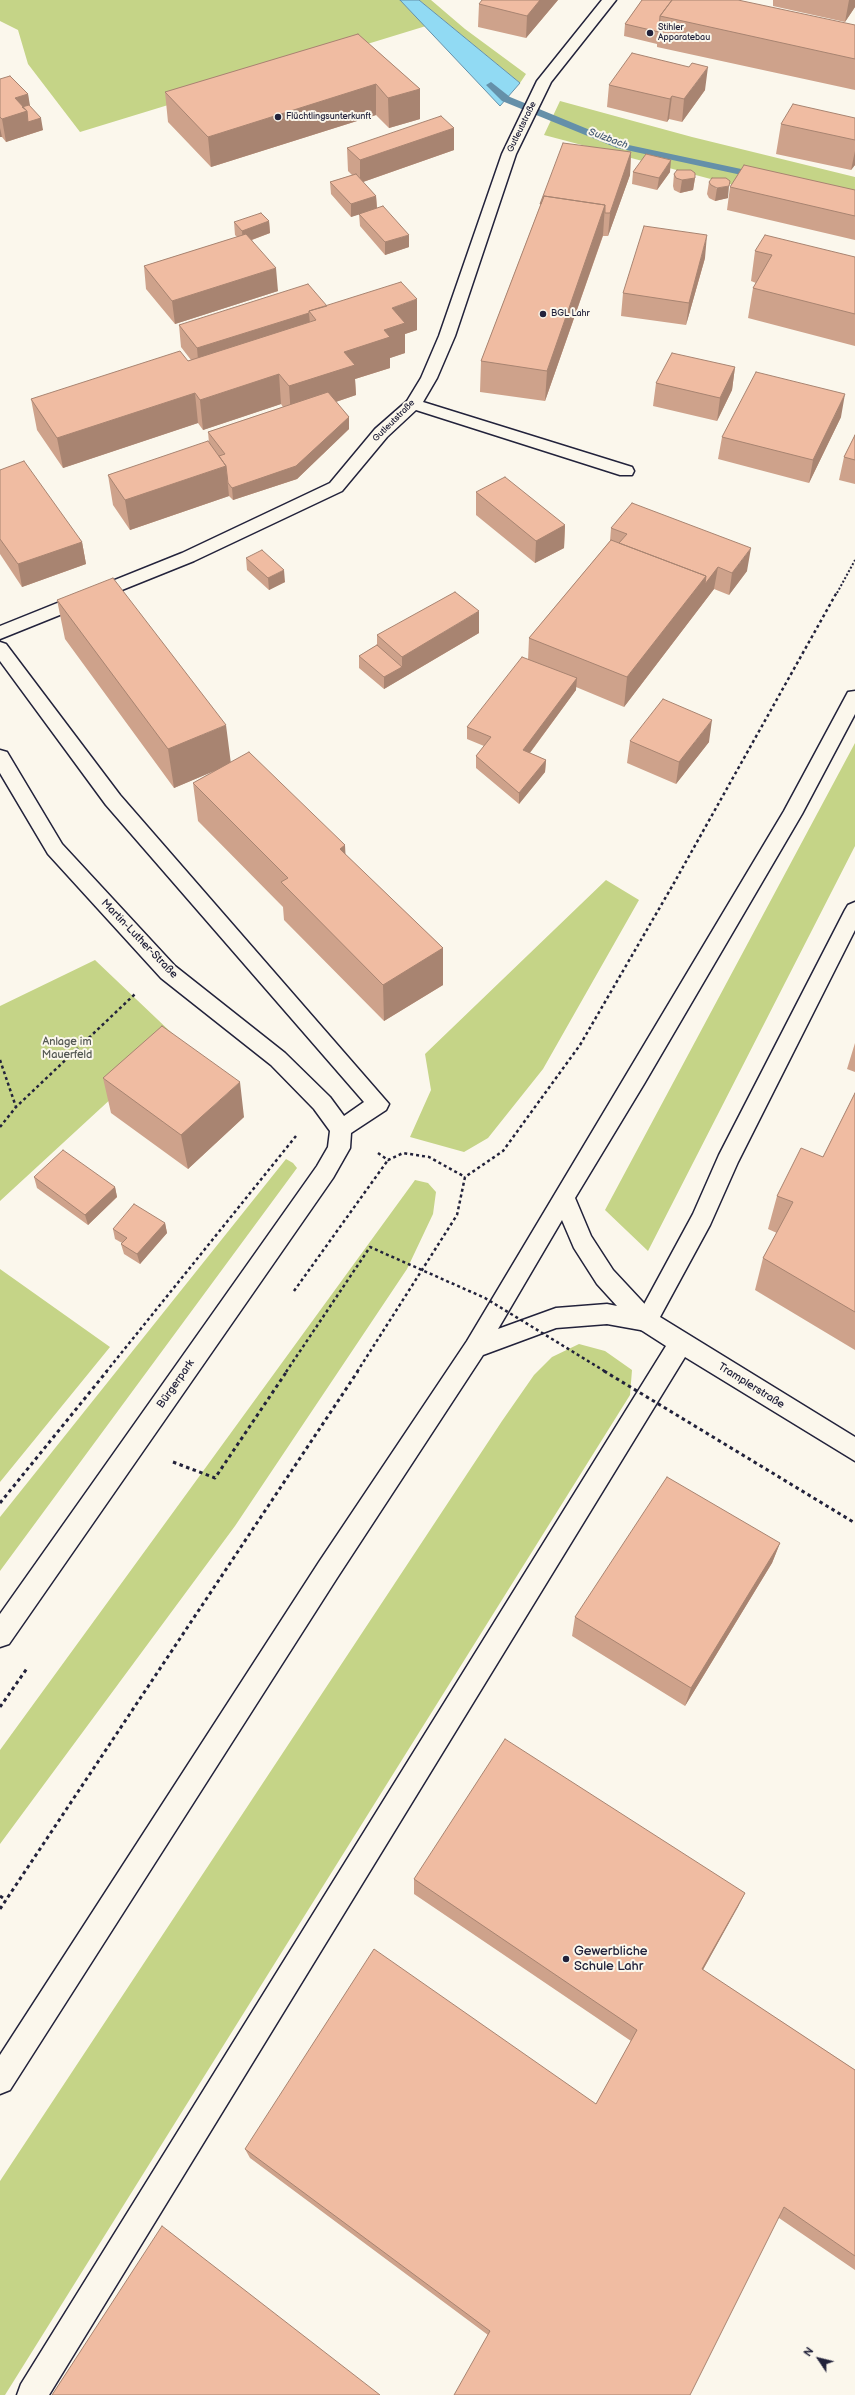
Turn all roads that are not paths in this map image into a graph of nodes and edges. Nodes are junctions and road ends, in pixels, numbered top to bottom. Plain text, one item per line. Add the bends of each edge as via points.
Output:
1 (609, 0) edge
2 (413, 404) junction
3 (626, 471) dead end
4 (0, 633) edge
5 (0, 648) edge
6 (855, 697) edge
7 (0, 756) edge
8 (855, 910) edge
9 (341, 1129) junction
10 (564, 1197) junction
11 (646, 1321) junction
12 (681, 1343) junction
13 (475, 1348) junction
14 (855, 1450) edge
15 (0, 1635) edge
16 (0, 2080) edge
17 (32, 2395) edge

1 - 2 street, Gutleutstraße via 544,81 509,154 447,336 429,378
2 - 3 street
2 - 4 street, Gutleutstraße via 381,433 336,487 188,557
5 - 9 street via 113,800 378,1104
6 - 10 street via 792,814
7 - 9 street, Martin-Luther-Straße via 55,849 168,972 278,1059 322,1103
8 - 11 street via 727,1161 702,1218
9 - 15 street, Bürgerpark via 340,1148 325,1172
10 - 11 street via 582,1241 604,1277
10 - 13 street
11 - 12 street, Tramplerstraße
11 - 13 street via 607,1314 556,1318
12 - 14 street, Tramplerstraße
12 - 17 street
13 - 16 street via 328,1570

